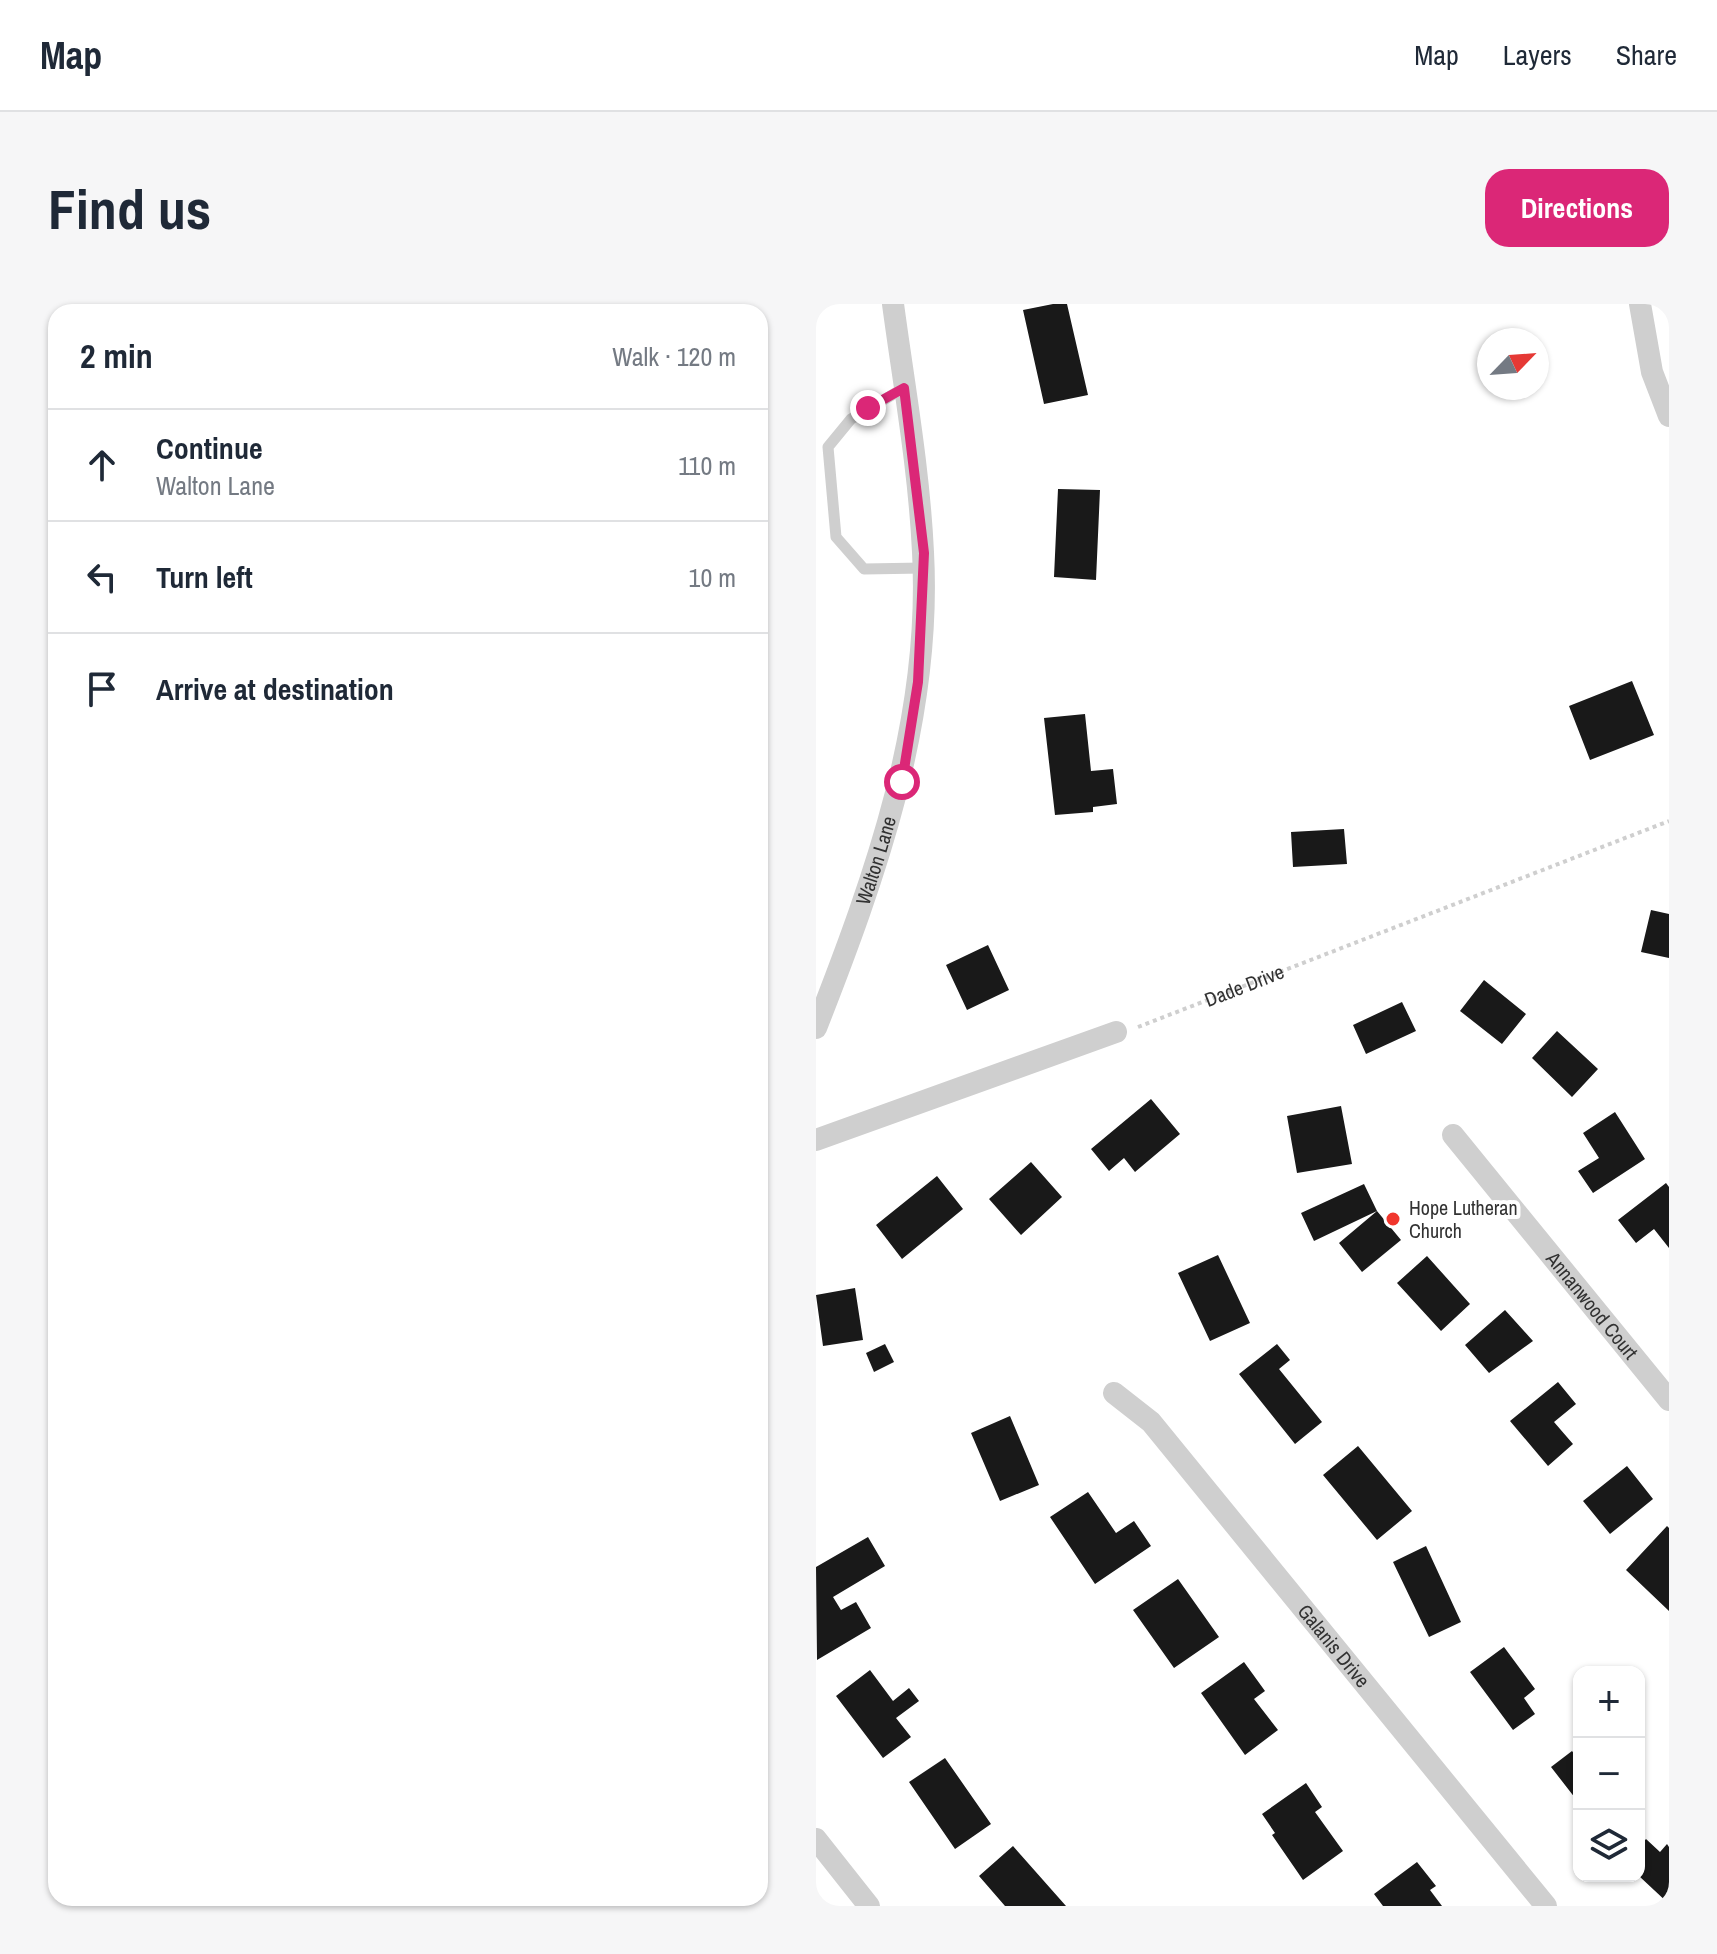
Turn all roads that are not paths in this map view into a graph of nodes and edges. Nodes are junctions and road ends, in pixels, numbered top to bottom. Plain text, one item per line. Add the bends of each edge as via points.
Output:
1 (893, 304) edge
2 (1640, 304) edge
3 (904, 388) junction
4 (1669, 416) edge
5 (923, 568) junction
6 (816, 1028) edge
7 (1116, 1032) road end
8 (1453, 1135) dead end
9 (816, 1140) edge
10 (1114, 1393) dead end
11 (1669, 1400) edge
12 (816, 1839) edge
13 (869, 1906) edge
14 (1546, 1906) edge

1 - 3 street, Walton Lane
2 - 4 street via 1652,372
3 - 5 street, Walton Lane via 914,443
3 - 5 lane via 851,419 828,447 836,537 864,569
5 - 6 street, Walton Lane via 918,682 902,782
7 - 9 street
8 - 11 street, Annanwood Court
10 - 14 street, Galanis Drive via 1151,1422
12 - 13 street

